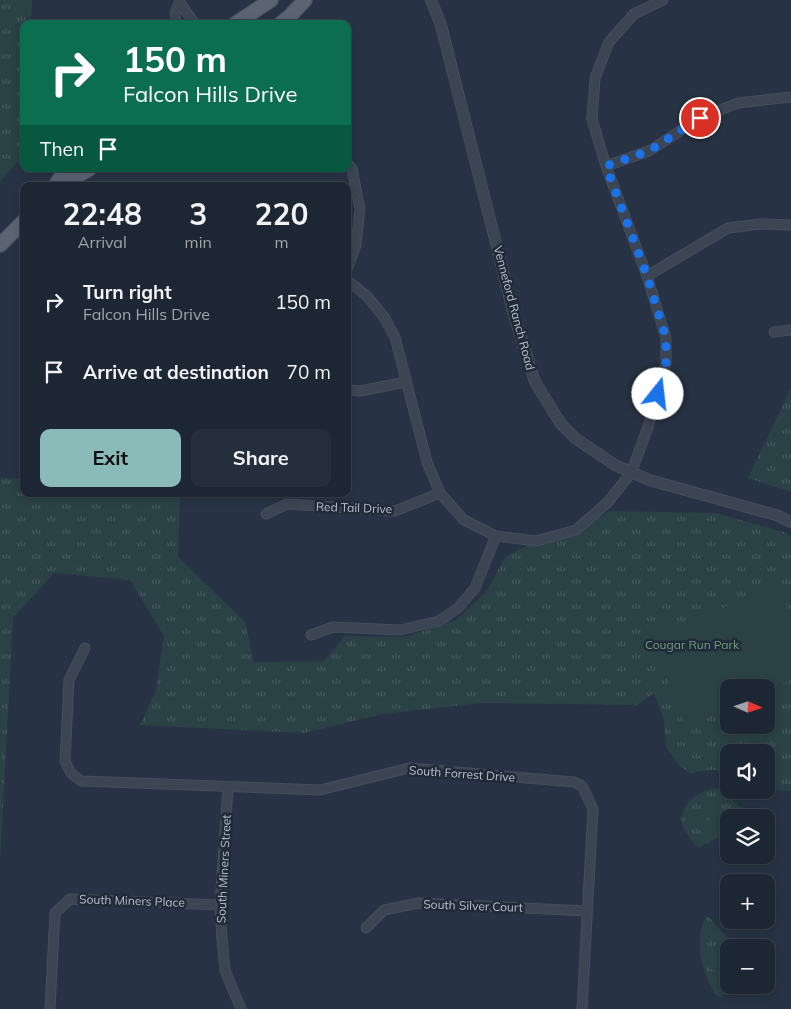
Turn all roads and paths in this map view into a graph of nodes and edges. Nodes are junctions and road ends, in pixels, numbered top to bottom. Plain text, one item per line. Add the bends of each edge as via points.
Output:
1 (271, 0) edge
2 (305, 0) edge
3 (431, 0) edge
4 (663, 0) edge
5 (180, 2) edge
6 (176, 20) edge
7 (192, 20) edge
8 (241, 20) edge
9 (285, 20) edge
10 (791, 97) edge
11 (606, 166) junction
12 (351, 167) edge
13 (84, 172) edge
14 (68, 182) edge
15 (20, 225) edge
16 (791, 225) edge
17 (0, 245) edge
18 (351, 259) edge
19 (647, 276) junction
20 (351, 283) edge
21 (791, 330) edge
22 (774, 332) dead end
23 (406, 382) junction
24 (351, 390) edge
25 (631, 473) junction
26 (440, 493) junction
27 (266, 514) dead end
28 (791, 522) edge
29 (496, 536) junction
30 (311, 635) dead end
31 (86, 648) dead end
32 (228, 786) junction
33 (220, 905) junction
34 (587, 911) junction
35 (366, 928) dead end
36 (50, 1009) edge
37 (241, 1009) edge
38 (582, 1009) edge

1 - 8 main road
2 - 9 main road
3 - 25 street, Venneford Ranch Road via 441,25 514,315 535,382 561,424 575,438
4 - 11 street via 634,14 609,42 596,78 592,119
5 - 6 street
5 - 7 street
10 - 11 street via 738,103 700,118 649,151
11 - 19 street
12 - 18 street via 360,209
13 - 14 main road
15 - 17 main road
16 - 19 street via 728,228
19 - 25 street via 666,338 666,364
20 - 23 street via 368,296 384,317 395,337
21 - 22 street
23 - 24 street
23 - 26 street via 426,462
25 - 28 street, Venneford Ranch Road
25 - 29 street via 608,502 576,530 536,541
26 - 27 street, Red Tail Drive via 395,511 287,504
26 - 29 street via 464,520
29 - 30 street via 475,588 458,608 439,621 400,630 333,627
31 - 32 street, South Forrest Drive via 69,680 65,761 71,773 81,781
32 - 33 street, South Miners Street
32 - 34 street, South Forrest Drive via 320,790 409,768 574,782 582,786 594,809
33 - 36 street, South Miners Place via 70,898 55,913
33 - 37 street, South Miners Street via 225,970
34 - 35 street, South Silver Court via 419,903 384,910
34 - 38 street, South Forrest Drive

